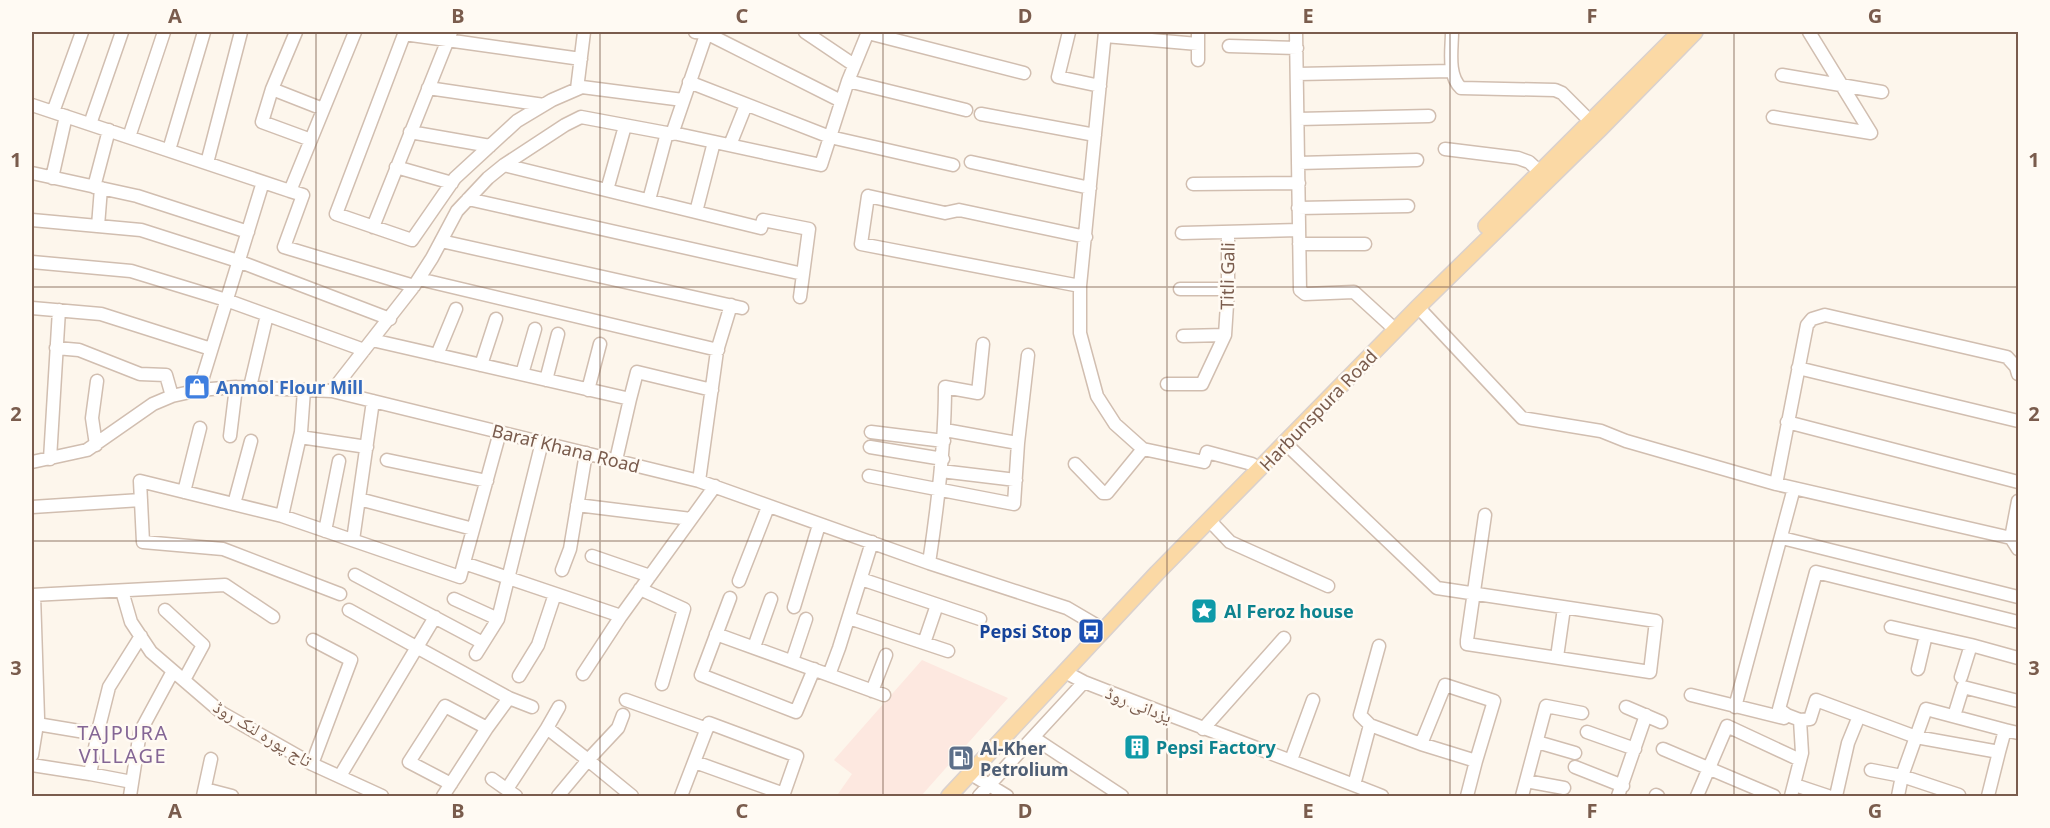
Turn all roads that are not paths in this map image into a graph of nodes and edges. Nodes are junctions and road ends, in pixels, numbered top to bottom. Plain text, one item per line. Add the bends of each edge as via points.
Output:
1 (82, 32) edge
2 (122, 32) edge
3 (164, 32) edge
4 (204, 32) edge
5 (241, 32) edge
6 (296, 32) edge
7 (355, 32) edge
8 (584, 32) edge
9 (703, 32) edge
10 (805, 32) edge
11 (868, 32) edge
12 (1069, 32) edge
13 (1296, 32) edge
14 (1452, 32) edge
15 (1680, 32) edge
16 (1695, 32) edge
17 (1809, 32) edge
18 (405, 33) edge
19 (1105, 34) edge
20 (449, 36) edge
21 (1198, 38) edge
22 (1229, 46) dead end
23 (1297, 48) junction
24 (580, 59) junction
25 (1198, 60) dead end
26 (854, 65) junction
27 (1650, 70) junction
28 (1452, 71) junction
29 (1024, 73) dead end
30 (1297, 74) junction
31 (1782, 75) dead end
32 (848, 81) junction
33 (689, 82) junction
34 (1841, 84) junction
35 (1101, 86) junction
36 (428, 88) junction
37 (272, 89) junction
38 (577, 89) junction
39 (1882, 92) dead end
40 (683, 100) junction
41 (842, 101) junction
42 (32, 105) edge
43 (544, 105) junction
44 (746, 105) junction
45 (323, 109) junction
46 (966, 110) dead end
47 (52, 112) junction
48 (981, 114) dead end
49 (66, 116) junction
50 (1429, 116) dead end
51 (1773, 117) dead end
52 (1298, 119) junction
53 (1590, 121) junction
54 (90, 124) junction
55 (625, 126) junction
56 (109, 130) junction
57 (410, 132) junction
58 (670, 133) junction
59 (1095, 135) junction
60 (129, 137) junction
61 (830, 137) junction
62 (311, 140) junction
63 (714, 142) junction
64 (730, 145) junction
65 (490, 146) junction
66 (1445, 149) dead end
67 (169, 150) junction
68 (1417, 160) dead end
69 (971, 162) dead end
70 (207, 163) junction
71 (1298, 163) junction
72 (504, 165) junction
73 (953, 165) dead end
74 (396, 167) junction
75 (1540, 172) junction
76 (32, 173) edge
77 (52, 178) junction
78 (263, 182) junction
79 (452, 183) junction
80 (1299, 183) junction
81 (1193, 184) dead end
82 (98, 187) junction
83 (1090, 188) junction
84 (607, 190) junction
85 (290, 191) junction
86 (468, 199) junction
87 (648, 200) junction
88 (1408, 206) dead end
89 (1298, 208) junction
90 (696, 212) junction
91 (32, 220) edge
92 (98, 226) junction
93 (372, 227) junction
94 (1299, 230) junction
95 (248, 232) junction
96 (1182, 233) dead end
97 (1227, 233) junction
98 (1086, 237) junction
99 (441, 241) junction
100 (1299, 244) junction
101 (1365, 244) dead end
102 (238, 261) junction
103 (32, 262) edge
104 (803, 274) junction
105 (416, 283) junction
106 (1080, 286) junction
107 (1180, 289) dead end
108 (1228, 289) junction
109 (800, 297) dead end
110 (226, 300) junction
111 (1415, 304) junction
112 (32, 308) edge
113 (456, 309) dead end
114 (59, 310) junction
115 (267, 315) junction
116 (390, 319) junction
117 (496, 319) dead end
118 (1389, 324) junction
119 (535, 329) dead end
120 (558, 334) dead end
121 (1225, 335) junction
122 (1183, 336) dead end
123 (600, 344) dead end
124 (983, 344) dead end
125 (368, 345) junction
126 (56, 348) junction
127 (211, 349) junction
128 (717, 350) junction
129 (437, 355) junction
130 (1028, 355) dead end
131 (482, 365) junction
132 (1798, 368) junction
133 (522, 374) junction
134 (2019, 374) edge
135 (546, 380) junction
136 (97, 381) dead end
137 (1167, 384) dead end
138 (236, 387) junction
139 (250, 387) junction
140 (199, 390) junction
141 (304, 390) junction
142 (588, 390) junction
143 (712, 390) junction
144 (332, 391) junction
145 (172, 396) junction
146 (630, 399) junction
147 (373, 401) junction
148 (2019, 421) edge
149 (1787, 422) junction
150 (200, 428) dead end
151 (500, 432) junction
152 (871, 432) dead end
153 (945, 435) junction
154 (230, 436) dead end
155 (300, 437) junction
156 (251, 441) dead end
157 (542, 442) junction
158 (1018, 443) junction
159 (1285, 443) junction
160 (96, 445) junction
161 (367, 447) junction
162 (870, 447) dead end
163 (1143, 449) junction
164 (586, 453) junction
165 (50, 459) junction
166 (387, 460) dead end
167 (616, 460) junction
168 (339, 461) dead end
169 (32, 462) edge
170 (1075, 464) dead end
171 (1252, 464) junction
172 (942, 465) junction
173 (869, 476) dead end
174 (1016, 480) junction
175 (487, 481) junction
176 (699, 481) junction
177 (2019, 482) edge
178 (1776, 484) junction
179 (715, 486) junction
180 (940, 488) junction
181 (1794, 488) junction
182 (184, 492) junction
183 (141, 500) junction
184 (359, 500) junction
185 (2019, 501) edge
186 (234, 504) junction
187 (577, 505) junction
188 (32, 507) edge
189 (768, 507) junction
190 (1485, 515) dead end
191 (282, 516) junction
192 (691, 519) junction
193 (1210, 521) junction
194 (819, 525) junction
195 (473, 529) junction
196 (325, 531) junction
197 (1782, 538) junction
198 (2011, 538) junction
199 (353, 540) junction
200 (872, 542) junction
201 (2019, 549) edge
202 (592, 556) dead end
203 (464, 563) junction
204 (929, 563) junction
205 (562, 570) dead end
206 (1154, 570) junction
207 (355, 575) dead end
208 (650, 576) junction
209 (508, 578) junction
210 (861, 579) junction
211 (739, 581) dead end
212 (1328, 586) dead end
213 (640, 589) junction
214 (122, 591) junction
215 (340, 594) dead end
216 (555, 594) junction
217 (1473, 594) junction
218 (33, 595) edge
219 (2019, 597) edge
220 (730, 598) dead end
221 (454, 599) dead end
222 (771, 599) dead end
223 (937, 605) junction
224 (794, 607) dead end
225 (1564, 608) junction
226 (165, 610) dead end
227 (349, 610) dead end
228 (33, 611) edge
229 (621, 615) junction
230 (273, 617) dead end
231 (435, 617) junction
232 (849, 618) junction
233 (498, 619) junction
234 (806, 619) dead end
235 (980, 619) dead end
236 (2019, 622) edge
237 (1096, 625) junction
238 (1891, 627) dead end
239 (716, 634) junction
240 (1926, 635) junction
241 (141, 636) junction
242 (1284, 638) dead end
243 (313, 640) dead end
244 (483, 643) junction
245 (924, 643) junction
246 (1971, 645) junction
247 (1379, 646) dead end
248 (417, 647) junction
249 (754, 647) junction
250 (948, 651) dead end
251 (476, 654) dead end
252 (886, 655) dead end
253 (1557, 657) junction
254 (2019, 658) edge
255 (792, 661) junction
256 (814, 669) junction
257 (1918, 669) dead end
258 (173, 671) junction
259 (1065, 672) junction
260 (583, 674) dead end
261 (829, 675) junction
262 (519, 676) dead end
263 (1961, 677) dead end
264 (184, 680) junction
265 (1084, 682) junction
266 (662, 684) dead end
267 (1691, 695) dead end
268 (509, 698) junction
269 (626, 700) dead end
270 (1313, 700) dead end
271 (2019, 701) edge
272 (532, 707) dead end
273 (559, 707) dead end
274 (1626, 707) dead end
275 (1735, 707) junction
276 (1582, 713) dead end
277 (1646, 715) junction
278 (623, 716) dead end
279 (1787, 716) junction
280 (1859, 716) junction
281 (1954, 716) junction
282 (36, 719) edge
283 (1800, 720) junction
284 (1660, 722) dead end
285 (1370, 725) junction
286 (487, 728) junction
287 (547, 728) junction
288 (707, 729) junction
289 (1203, 729) junction
290 (2005, 730) junction
291 (1587, 732) dead end
292 (2019, 733) edge
293 (97, 734) junction
294 (1916, 737) junction
295 (1034, 738) junction
296 (1537, 742) junction
297 (1421, 744) junction
298 (1635, 749) junction
299 (1663, 749) dead end
300 (1999, 752) junction
301 (1575, 753) dead end
302 (32, 755) edge
303 (211, 759) dead end
304 (588, 760) junction
305 (1291, 760) junction
306 (1800, 760) junction
307 (695, 762) junction
308 (1476, 762) junction
309 (312, 764) junction
310 (32, 765) edge
311 (1575, 767) dead end
312 (1709, 768) junction
313 (1870, 770) dead end
314 (90, 774) junction
315 (971, 774) junction
316 (340, 776) junction
317 (1902, 776) junction
318 (492, 779) dead end
319 (1527, 780) junction
320 (132, 782) junction
321 (451, 784) junction
322 (990, 785) junction
323 (1354, 786) junction
324 (1564, 788) dead end
325 (1620, 791) edge
326 (1793, 791) edge
327 (204, 793) edge
328 (511, 793) edge
329 (784, 795) edge
330 (1959, 795) dead end
331 (130, 796) edge
332 (232, 796) edge
333 (382, 796) edge
334 (443, 796) edge
335 (558, 796) edge
336 (632, 796) edge
337 (681, 796) edge
338 (936, 796) edge
339 (949, 796) edge
340 (979, 796) edge
341 (1007, 796) edge
342 (1122, 796) edge
343 (1382, 796) edge
344 (1467, 796) edge
345 (1522, 796) edge
346 (1697, 796) edge
347 (1773, 796) edge
348 (1828, 796) edge
349 (1836, 796) edge
350 (1898, 796) edge
351 (1988, 796) edge

1 - 47 street
2 - 54 street
3 - 60 street
4 - 67 street
5 - 70 street
6 - 37 street
7 - 45 street
8 - 24 street
9 - 33 street
9 - 41 street
10 - 26 street
11 - 26 street
11 - 29 street
12 - 35 street via 1053,76
13 - 23 street
14 - 28 street
15 - 27 main road, Harbunspura Road
16 - 27 main road, Harbunspura Road
17 - 34 street
18 - 20 street
18 - 93 street via 336,214
19 - 21 street
19 - 35 street
20 - 24 street
20 - 36 street
21 - 25 street
22 - 23 street
23 - 30 street
24 - 38 street
26 - 32 street
27 - 53 main road, Harbunspura Road
27 - 111 main road, Harbunspura Road
28 - 30 street
28 - 53 street via 1461,88 1555,90
30 - 52 street
31 - 34 street
32 - 41 street
32 - 46 street
33 - 40 street
33 - 44 street
34 - 39 street
34 - 51 street via 1871,133
35 - 59 street
36 - 43 street
36 - 57 street
37 - 45 street
37 - 62 street via 262,122
38 - 40 street
38 - 43 street
40 - 58 street
41 - 61 street
42 - 47 street
43 - 65 street via 517,121
44 - 61 street
44 - 64 street
45 - 62 street
47 - 49 street
48 - 59 street
49 - 54 street
49 - 77 street
50 - 52 street
52 - 71 street
53 - 75 main road, Harbunspura Road
54 - 56 street
55 - 58 street
55 - 72 street via 581,117
55 - 84 street
56 - 60 street
56 - 82 street
57 - 65 street
57 - 74 street
58 - 63 street
58 - 87 street
59 - 83 street
60 - 67 street
61 - 64 street via 820,165
61 - 73 street
62 - 85 street
63 - 64 street
63 - 90 street
65 - 79 street
66 - 75 street via 1518,158
67 - 70 street
68 - 71 street
69 - 83 street
70 - 78 street
71 - 80 street
72 - 84 street
72 - 86 street
74 - 79 street
74 - 93 street
75 - 111 main road, Harbunspura Road
76 - 77 street
77 - 82 street
78 - 85 street
78 - 95 street
79 - 93 street via 412,240
80 - 81 street
80 - 89 street
82 - 92 street
82 - 95 street
83 - 98 street
84 - 87 street
85 - 105 street via 303,195 284,247
86 - 99 street
86 - 104 street
87 - 90 street
88 - 89 street
89 - 94 street
90 - 104 street via 761,228 763,220 809,229
91 - 92 street
92 - 102 street via 141,230
94 - 97 street, Titli Gali
94 - 100 street
95 - 102 street
96 - 97 street
97 - 108 street, Titli Gali
98 - 106 street
98 - 106 street via 959,210 945,213 868,196 861,244
99 - 105 street
99 - 128 street via 736,306
100 - 101 street
100 - 118 street via 1302,293 1354,292
102 - 110 street
102 - 116 street
103 - 110 street via 131,271
104 - 109 street
105 - 116 street
105 - 128 street
106 - 163 street via 1080,333 1097,396 1115,424
107 - 108 street
108 - 121 street, Titli Gali
110 - 115 street
110 - 127 street
111 - 118 main road, Harbunspura Road
111 - 159 main road, Harbunspura Road
111 - 178 street via 1522,418 1601,431
112 - 114 street
113 - 129 street
114 - 126 street
114 - 127 street via 101,314
115 - 125 street
115 - 139 street
116 - 125 street
117 - 131 street
118 - 171 main road, Harbunspura Road
119 - 133 street
120 - 135 street
121 - 122 street
121 - 137 street, Titli Gali via 1202,384
123 - 142 street
124 - 153 street via 978,393 945,387
125 - 129 street
125 - 144 street
126 - 145 street via 79,350 140,374 166,375
126 - 165 street
127 - 140 street
128 - 143 street
129 - 131 street
130 - 158 street
131 - 133 street
132 - 134 street via 1806,325 1825,315 2007,357
132 - 148 street
132 - 149 street
133 - 135 street
135 - 142 street
136 - 160 street via 92,418
138 - 139 street, Baraf Khana Road
138 - 140 street, Baraf Khana Road
138 - 154 street
139 - 141 street, Baraf Khana Road
140 - 145 street, Baraf Khana Road
141 - 144 street, Baraf Khana Road
141 - 155 street
142 - 146 street
143 - 146 street via 637,372
143 - 176 street
144 - 147 street, Baraf Khana Road
145 - 160 street, Baraf Khana Road via 153,404
146 - 167 street
147 - 151 street, Baraf Khana Road
147 - 161 street
149 - 177 street
149 - 178 street
150 - 182 street
151 - 157 street, Baraf Khana Road
151 - 175 street
152 - 153 street
153 - 158 street
153 - 172 street
155 - 161 street
155 - 191 street
156 - 186 street
157 - 164 street, Baraf Khana Road
157 - 209 street
158 - 174 street
159 - 193 main road, Harbunspura Road
159 - 217 street via 1429,583
160 - 165 street, Baraf Khana Road
161 - 184 street
162 - 172 street
163 - 170 street via 1103,493
163 - 171 street via 1204,462 1207,452
164 - 167 street, Baraf Khana Road
164 - 187 street
165 - 169 street, Baraf Khana Road
166 - 175 street
167 - 176 street, Baraf Khana Road
168 - 196 street
171 - 206 main road, Harbunspura Road
172 - 174 street
172 - 180 street
173 - 180 street
174 - 180 street via 1014,504
175 - 195 street
176 - 179 street, Baraf Khana Road
178 - 181 street
179 - 189 street, Baraf Khana Road
179 - 192 street
180 - 204 street
181 - 197 street
181 - 198 street
182 - 183 street via 141,481
182 - 186 street
183 - 188 street
183 - 215 street via 143,542 223,549
184 - 195 street
184 - 199 street
185 - 198 street
186 - 191 street
187 - 192 street
187 - 205 street via 570,549
189 - 194 street, Baraf Khana Road
189 - 211 street
190 - 217 street
191 - 196 street
192 - 208 street
193 - 206 main road, Harbunspura Road
193 - 212 street via 1230,542
194 - 200 street, Baraf Khana Road
194 - 224 street
195 - 203 street
196 - 199 street
197 - 219 street
197 - 275 street
198 - 201 street
199 - 203 street via 460,577
200 - 204 street, Baraf Khana Road
200 - 210 street
202 - 208 street
203 - 209 street
204 - 237 street, Baraf Khana Road via 1067,608
206 - 237 main road, Harbunspura Road
206 - 259 main road, Harbunspura Road
207 - 231 street
208 - 213 street
209 - 216 street
209 - 233 street
210 - 223 street
210 - 232 street
213 - 229 street
213 - 266 street via 684,609
214 - 218 street
214 - 230 street via 225,585
214 - 241 street, تاج پورہ لنک روڈ via 131,622
216 - 229 street
216 - 262 street via 538,645
217 - 225 street
217 - 253 street via 1467,644
218 - 228 street
220 - 239 street
221 - 233 street
222 - 249 street
223 - 235 street
223 - 245 street
225 - 253 street
225 - 253 street via 1656,621 1651,670
226 - 264 street via 203,645
227 - 248 street
228 - 282 street
229 - 260 street
231 - 244 street
231 - 248 street
232 - 245 street
232 - 261 street
233 - 244 street
234 - 255 street
236 - 279 street via 1816,572 1779,709
237 - 338 main road, Harbunspura Road
238 - 240 street
239 - 249 street
239 - 256 street via 701,675 795,716
240 - 246 street
240 - 257 street
241 - 258 street, تاج پورہ لنک روڈ via 151,652
241 - 293 street via 109,687
242 - 289 street
243 - 309 street via 351,660
244 - 251 street
245 - 250 street
246 - 254 street
246 - 263 street
247 - 285 street via 1360,715
248 - 268 street
248 - 316 street
249 - 255 street
252 - 261 street via 878,693
255 - 256 street
256 - 261 street
258 - 264 street, تاج پورہ لنک روڈ
258 - 320 street via 140,732
259 - 265 street, یزدانی روڈ
259 - 315 main road, Harbunspura Road
264 - 309 street, تاج پورہ لنک روڈ via 222,713
265 - 289 street, یزدانی روڈ
265 - 295 street
267 - 275 street
268 - 272 street
268 - 286 street
269 - 288 street
270 - 305 street
271 - 281 street via 1963,687
273 - 287 street
274 - 277 street
275 - 279 street
276 - 296 street via 1546,706
277 - 284 street
277 - 298 street
278 - 304 street via 618,728
279 - 283 street
280 - 283 street via 1816,700 1810,719
280 - 294 street
280 - 349 street
281 - 290 street
281 - 294 street via 1926,709
282 - 293 street
282 - 302 street
283 - 306 street
285 - 297 street
285 - 323 street
286 - 321 street
286 - 321 street via 445,706 409,762
287 - 304 street
287 - 328 street
288 - 307 street
288 - 329 street via 709,723 797,756
289 - 305 street, یزدانی روڈ
290 - 292 street
290 - 300 street
291 - 298 street
293 - 314 street
294 - 300 street
294 - 317 street
295 - 322 street
295 - 342 street
296 - 301 street
296 - 319 street
297 - 308 street
297 - 308 street via 1445,685 1494,701
298 - 325 street
299 - 312 street
300 - 351 street
303 - 327 street
304 - 335 street
304 - 336 street
305 - 323 street, یزدانی روڈ
306 - 312 street via 1727,726
306 - 326 street
307 - 329 street
307 - 337 street
308 - 344 street
309 - 316 street, تاج پورہ لنک روڈ
310 - 314 street
311 - 325 street
312 - 346 street
312 - 347 street
313 - 317 street
314 - 320 street
315 - 322 street
315 - 339 main road, Harbunspura Road
316 - 333 street, تاج پورہ لنک روڈ
317 - 330 street
317 - 350 street
318 - 328 street
319 - 324 street
319 - 345 street
320 - 331 street
321 - 334 street
322 - 340 street
322 - 341 street
323 - 343 street, یزدانی روڈ
326 - 348 street
327 - 332 street

